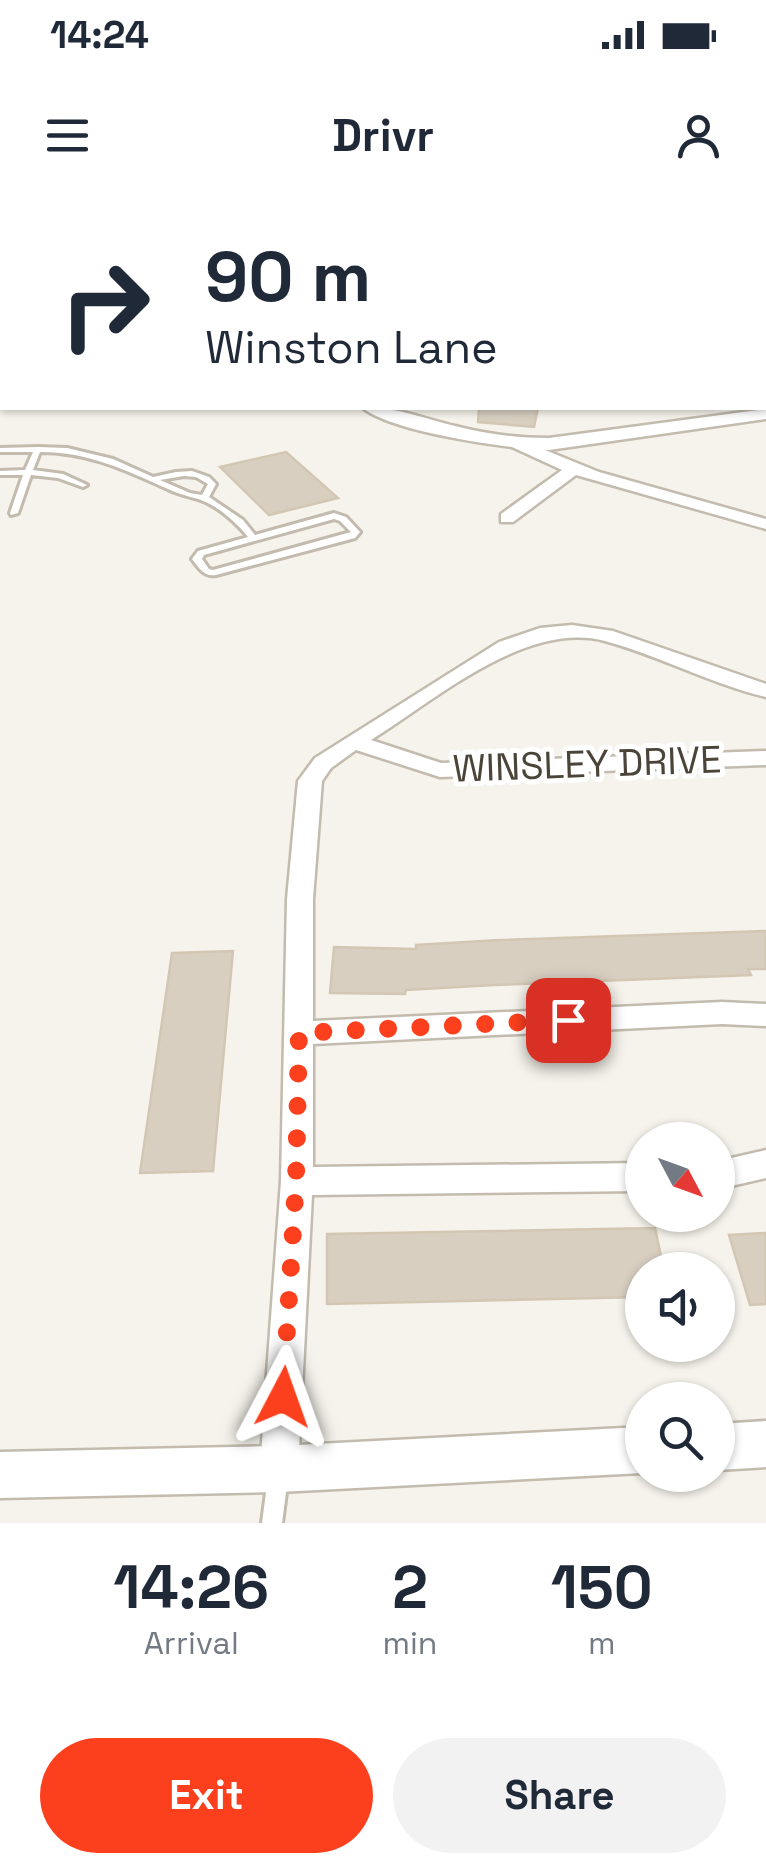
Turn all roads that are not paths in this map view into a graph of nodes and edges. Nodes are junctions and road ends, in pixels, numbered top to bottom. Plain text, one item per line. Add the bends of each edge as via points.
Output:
1 (379, 410) edge
2 (766, 414) edge
3 (518, 444) junction
4 (38, 449) junction
5 (0, 450) edge
6 (574, 468) junction
7 (28, 472) junction
8 (0, 473) edge
9 (153, 480) junction
10 (83, 484) dead end
11 (204, 498) junction
12 (14, 513) dead end
13 (507, 518) dead end
14 (766, 524) edge
15 (253, 538) junction
16 (766, 692) edge
17 (353, 742) junction
18 (766, 758) edge
19 (766, 1015) edge
20 (299, 1033) junction
21 (766, 1164) edge
22 (735, 1171) edge
23 (625, 1177) edge
24 (296, 1181) junction
25 (766, 1444) edge
26 (735, 1445) edge
27 (625, 1451) edge
28 (278, 1469) junction
29 (0, 1475) edge
30 (272, 1523) edge

1 - 3 street
2 - 3 street
3 - 6 street
4 - 5 lane
4 - 7 lane
4 - 9 lane via 89,454
6 - 13 street
6 - 14 street
7 - 8 lane
7 - 10 lane
7 - 12 lane
9 - 11 lane
9 - 11 lane via 197,474 212,484
11 - 15 lane
15 - 15 lane via 334,516 356,532 214,573 197,559
16 - 17 street via 626,641 555,631 506,646
17 - 18 street, WINSLEY DRIVE via 440,770
17 - 20 street via 323,762 310,781
19 - 20 street
20 - 24 street
21 - 22 street
23 - 24 street
24 - 28 street
25 - 26 street
27 - 28 street
28 - 29 street
28 - 30 lane

